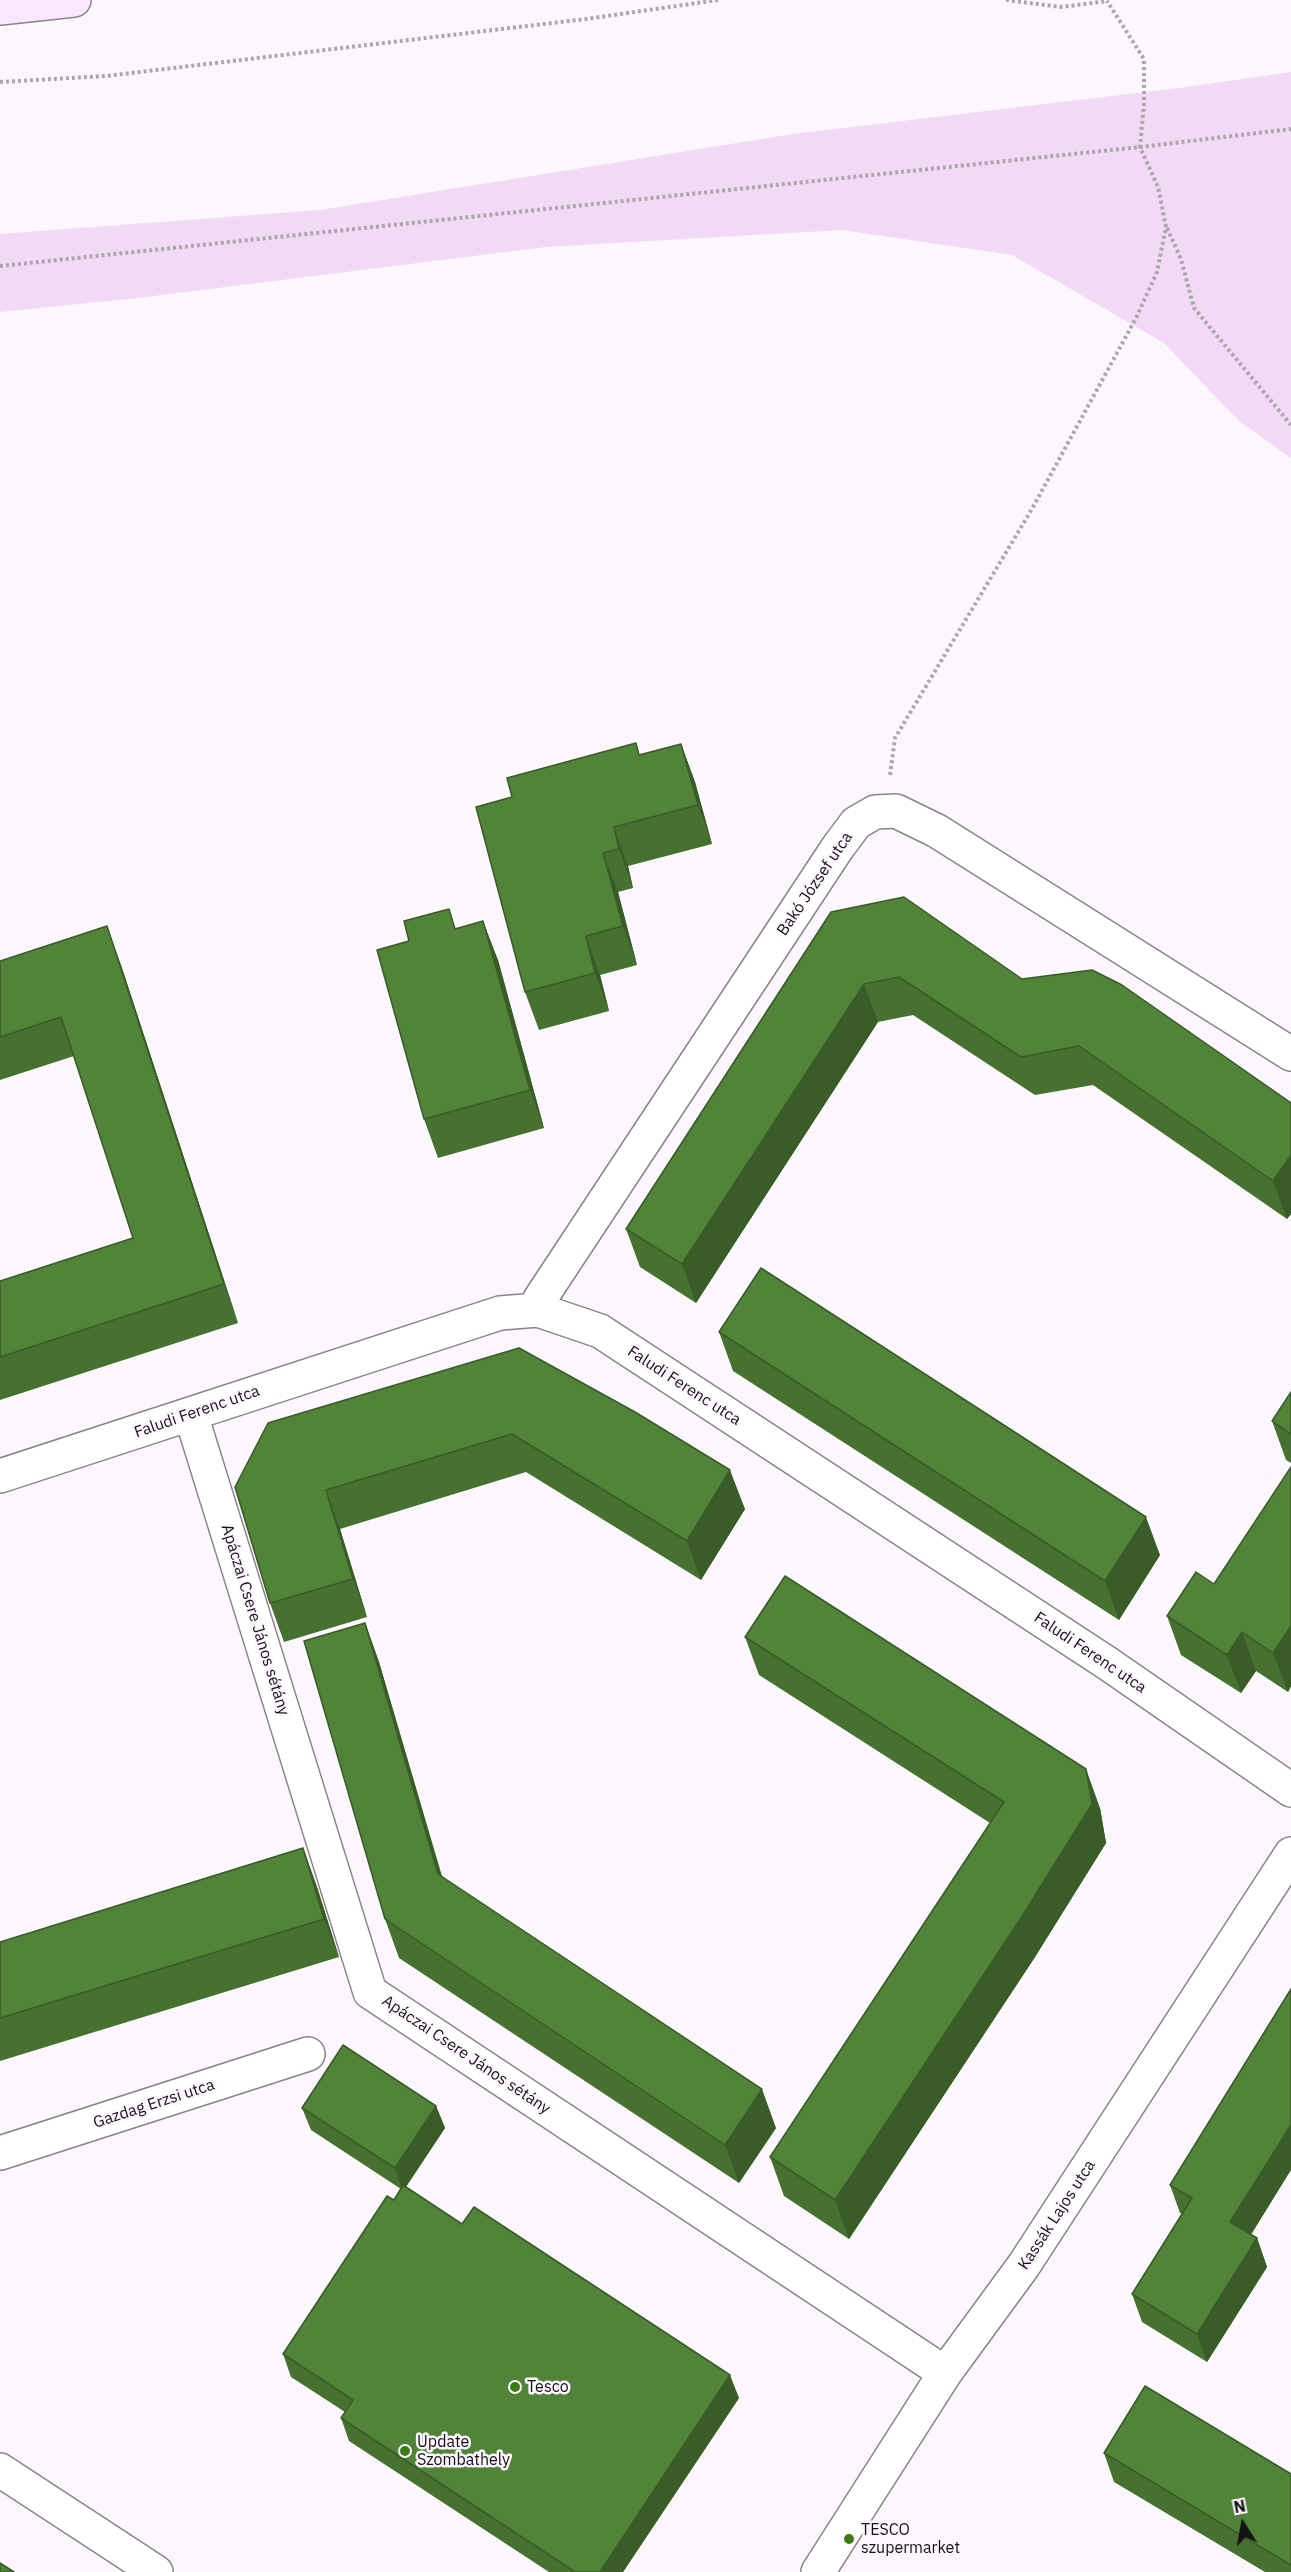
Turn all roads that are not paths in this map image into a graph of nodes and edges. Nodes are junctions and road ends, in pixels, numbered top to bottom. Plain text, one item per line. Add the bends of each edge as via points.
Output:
1 (74, 0) edge
2 (0, 8) edge
3 (1291, 1054) edge
4 (538, 1310) junction
5 (191, 1415) junction
6 (0, 1476) edge
7 (1291, 1790) edge
8 (1291, 1854) edge
9 (308, 2054) dead end
10 (0, 2154) edge
11 (945, 2373) junction
12 (0, 2470) edge
13 (156, 2572) edge
14 (818, 2572) edge

1 - 2 main road
3 - 4 street, Bakó József utca via 937,831 896,811 875,812 856,823 838,847 540,1299
4 - 5 street, Faludi Ferenc utca via 500,1313
4 - 7 street, Faludi Ferenc utca via 600,1331 1107,1663
5 - 6 street, Faludi Ferenc utca
5 - 11 street, Apáczai Csere János sétány via 370,1992
8 - 11 street, Kassák Lajos utca via 1024,2265
9 - 10 street, Gazdag Erzsi utca
11 - 14 street, Kassák Lajos utca
12 - 13 street

